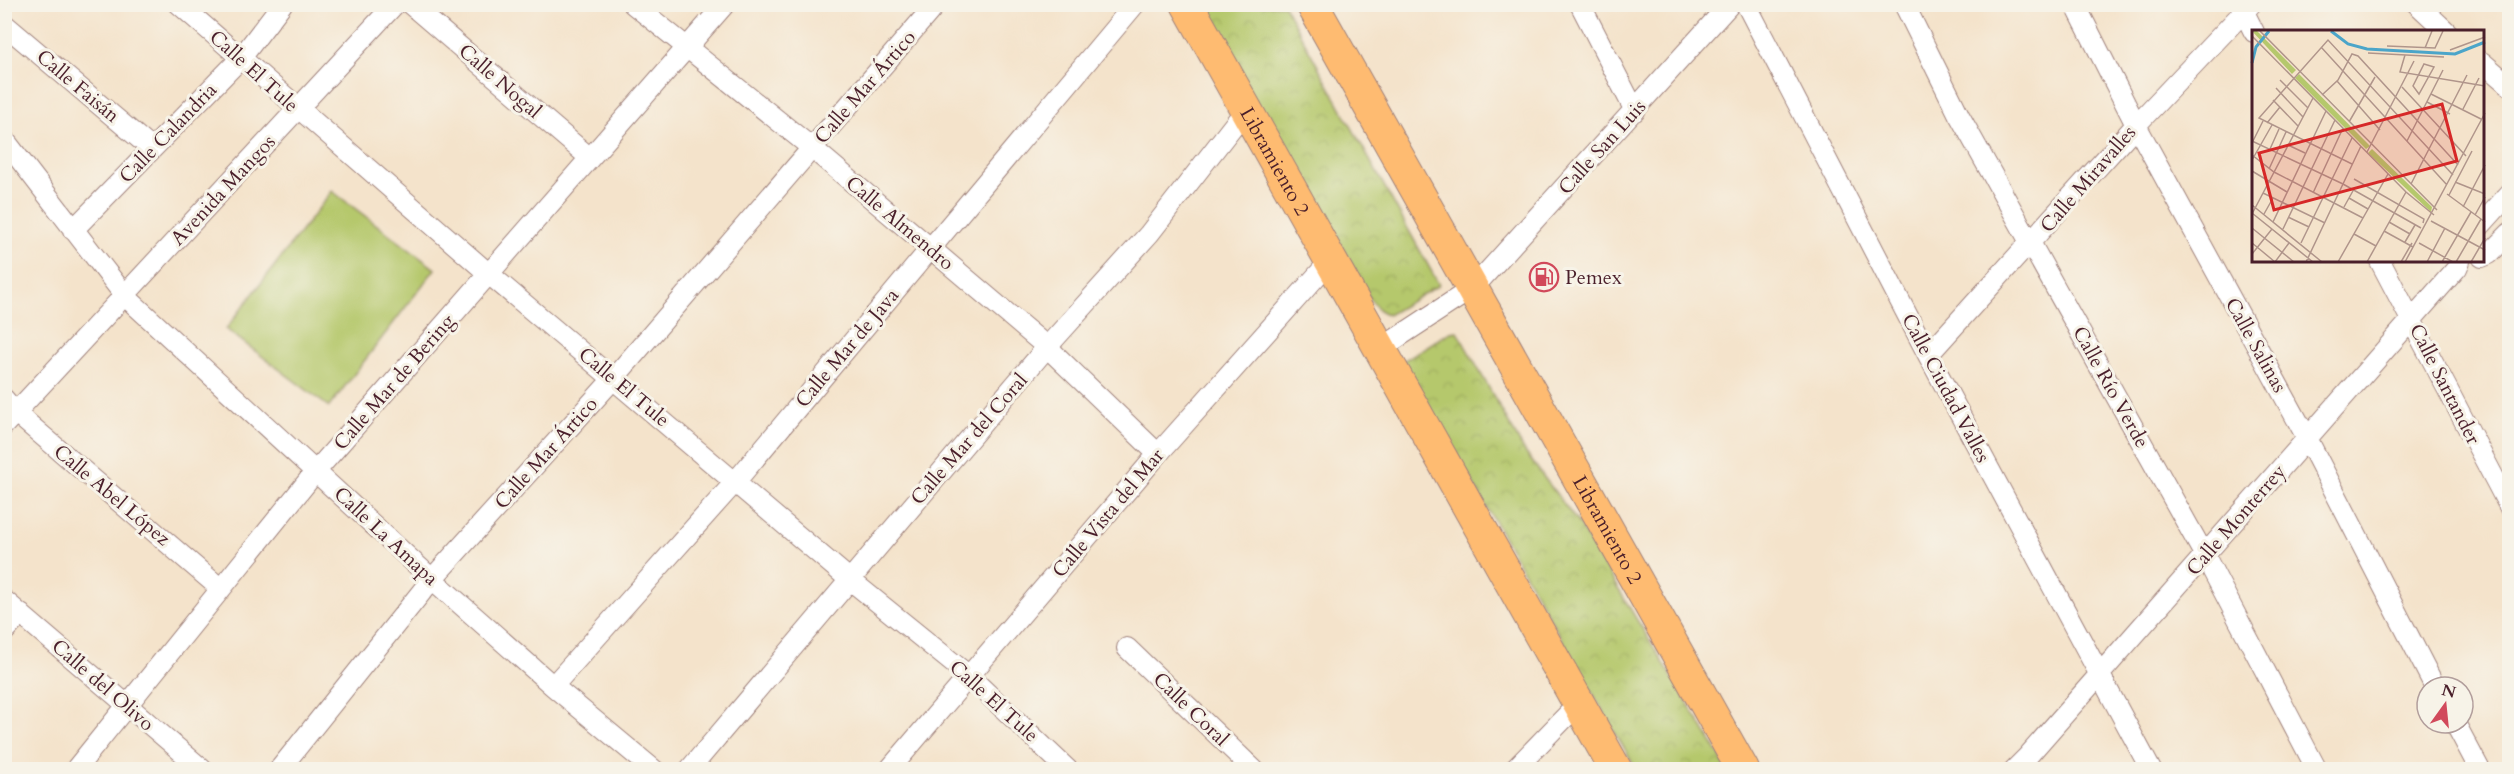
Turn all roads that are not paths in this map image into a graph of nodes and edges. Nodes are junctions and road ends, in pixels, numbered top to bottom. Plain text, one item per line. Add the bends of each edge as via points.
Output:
1 (179, 4) edge
2 (282, 4) edge
3 (395, 4) edge
4 (410, 4) edge
5 (633, 4) edge
6 (726, 4) edge
7 (936, 4) edge
8 (1135, 4) edge
9 (1187, 4) edge
10 (1312, 4) edge
11 (1580, 4) edge
12 (1730, 4) edge
13 (1746, 4) edge
14 (1904, 4) edge
15 (2075, 4) edge
16 (2416, 4) edge
17 (2245, 7) edge
18 (4, 24) edge
19 (2253, 30) edge
20 (2445, 30) edge
21 (687, 49) junction
22 (241, 58) junction
23 (2484, 64) edge
24 (2510, 86) edge
25 (1247, 108) junction
26 (297, 110) junction
27 (1635, 111) junction
28 (2136, 125) junction
29 (4, 139) edge
30 (812, 148) junction
31 (152, 149) junction
32 (590, 158) junction
33 (2510, 193) edge
34 (2484, 222) edge
35 (73, 230) junction
36 (2510, 233) edge
37 (2032, 243) junction
38 (930, 249) junction
39 (2484, 256) edge
40 (1330, 261) junction
41 (2381, 262) edge
42 (2463, 263) edge
43 (489, 274) junction
44 (1473, 288) junction
45 (125, 296) junction
46 (2412, 319) junction
47 (1047, 347) junction
48 (1380, 349) junction
49 (1928, 355) junction
50 (614, 378) junction
51 (8, 412) edge
52 (2307, 438) junction
53 (1158, 454) junction
54 (316, 471) junction
55 (736, 481) junction
56 (2510, 508) edge
57 (2205, 556) junction
58 (432, 579) junction
59 (849, 579) junction
60 (221, 588) junction
61 (4, 600) edge
62 (21, 614) junction
63 (4, 632) edge
64 (1127, 648) dead end
65 (2100, 674) junction
66 (2429, 675) edge
67 (969, 676) junction
68 (553, 686) junction
69 (1580, 702) junction
70 (127, 706) junction
71 (2461, 735) edge
72 (75, 770) edge
73 (203, 770) edge
74 (279, 770) edge
75 (654, 770) edge
76 (689, 770) edge
77 (889, 770) edge
78 (1068, 770) edge
79 (1254, 770) edge
80 (1514, 770) edge
81 (1616, 770) edge
82 (1743, 770) edge
83 (2014, 770) edge
84 (2151, 770) edge
85 (2317, 770) edge
86 (2480, 770) edge

1 - 22 street, Calle El Tule
2 - 22 street, Calle Calandria
3 - 26 street, Avenida Mangos
4 - 32 street, Calle Nogal
5 - 21 street, Calle Almendro
6 - 21 street, Calle Mar de Bering
7 - 30 street, Calle Mar Ártico
8 - 38 street, Calle Mar de Java
9 - 25 main road, Libramiento 2
10 - 44 main road, Libramiento 2
11 - 27 street
12 - 27 street, Calle San Luis
13 - 49 street, Calle Ciudad Valles
14 - 37 street, Calle Río Verde via 1959,115
15 - 28 street, Calle Salinas
16 - 20 street
17 - 19 street
17 - 28 street, Calle Miravalles
18 - 31 street, Calle Faisán
21 - 30 street, Calle Almendro
21 - 32 street, Calle Mar de Bering
22 - 26 street, Calle El Tule
22 - 31 street, Calle Calandria
23 - 24 street
25 - 40 main road, Libramiento 2
25 - 47 street, Calle Mar del Coral via 1149,234
26 - 43 street, Calle El Tule
26 - 45 street, Avenida Mangos
27 - 44 street, Calle San Luis
28 - 37 street, Calle Miravalles
28 - 52 street, Calle Salinas
29 - 35 street, Calle La Amapa
30 - 38 street, Calle Almendro
30 - 50 street, Calle Mar Ártico
31 - 35 street, Calle Calandria
32 - 43 street, Calle Mar de Bering
33 - 34 street
35 - 45 street, Calle La Amapa
36 - 39 street
37 - 49 street, Calle Miravalles
37 - 57 street, Calle Río Verde
38 - 47 street, Calle Almendro
38 - 55 street, Calle Mar de Java
40 - 48 main road, Libramiento 2
40 - 53 street, Calle Vista del Mar
41 - 46 street, Calle Santander
42 - 46 street, Calle Monterrey
43 - 50 street, Calle El Tule
43 - 54 street, Calle Mar de Bering
44 - 48 street
44 - 82 main road, Libramiento 2
45 - 51 street, Avenida Mangos
45 - 54 street, Calle La Amapa
46 - 52 street, Calle Monterrey
46 - 56 street, Calle Santander
47 - 53 street, Calle Almendro
47 - 59 street, Calle Mar del Coral
48 - 69 main road, Libramiento 2
49 - 65 street, Calle Ciudad Valles
50 - 55 street, Calle El Tule
50 - 58 street, Calle Mar Ártico
51 - 60 street, Calle Abel López
52 - 57 street, Calle Monterrey
52 - 66 street, Calle Salinas
53 - 67 street, Calle Vista del Mar
54 - 58 street, Calle La Amapa
54 - 60 street, Calle Mar de Bering
55 - 59 street, Calle El Tule
55 - 68 street, Calle Mar de Java
57 - 65 street, Calle Monterrey
57 - 85 street, Calle Río Verde
58 - 68 street, Calle La Amapa
58 - 74 street, Calle Mar Ártico
59 - 67 street, Calle El Tule
59 - 76 street, Calle Mar del Coral
60 - 70 street, Calle Mar de Bering
61 - 62 street, Calle del Olivo
62 - 63 street
62 - 70 street, Calle del Olivo
64 - 79 street, Calle Coral
65 - 83 street, Calle Monterrey
65 - 84 street, Calle Ciudad Valles
67 - 77 street, Calle Vista del Mar
67 - 78 street, Calle El Tule
68 - 75 street, Calle La Amapa
69 - 80 street
69 - 81 main road, Libramiento 2
70 - 72 street, Calle Mar de Bering
70 - 73 street, Calle del Olivo
71 - 86 street

